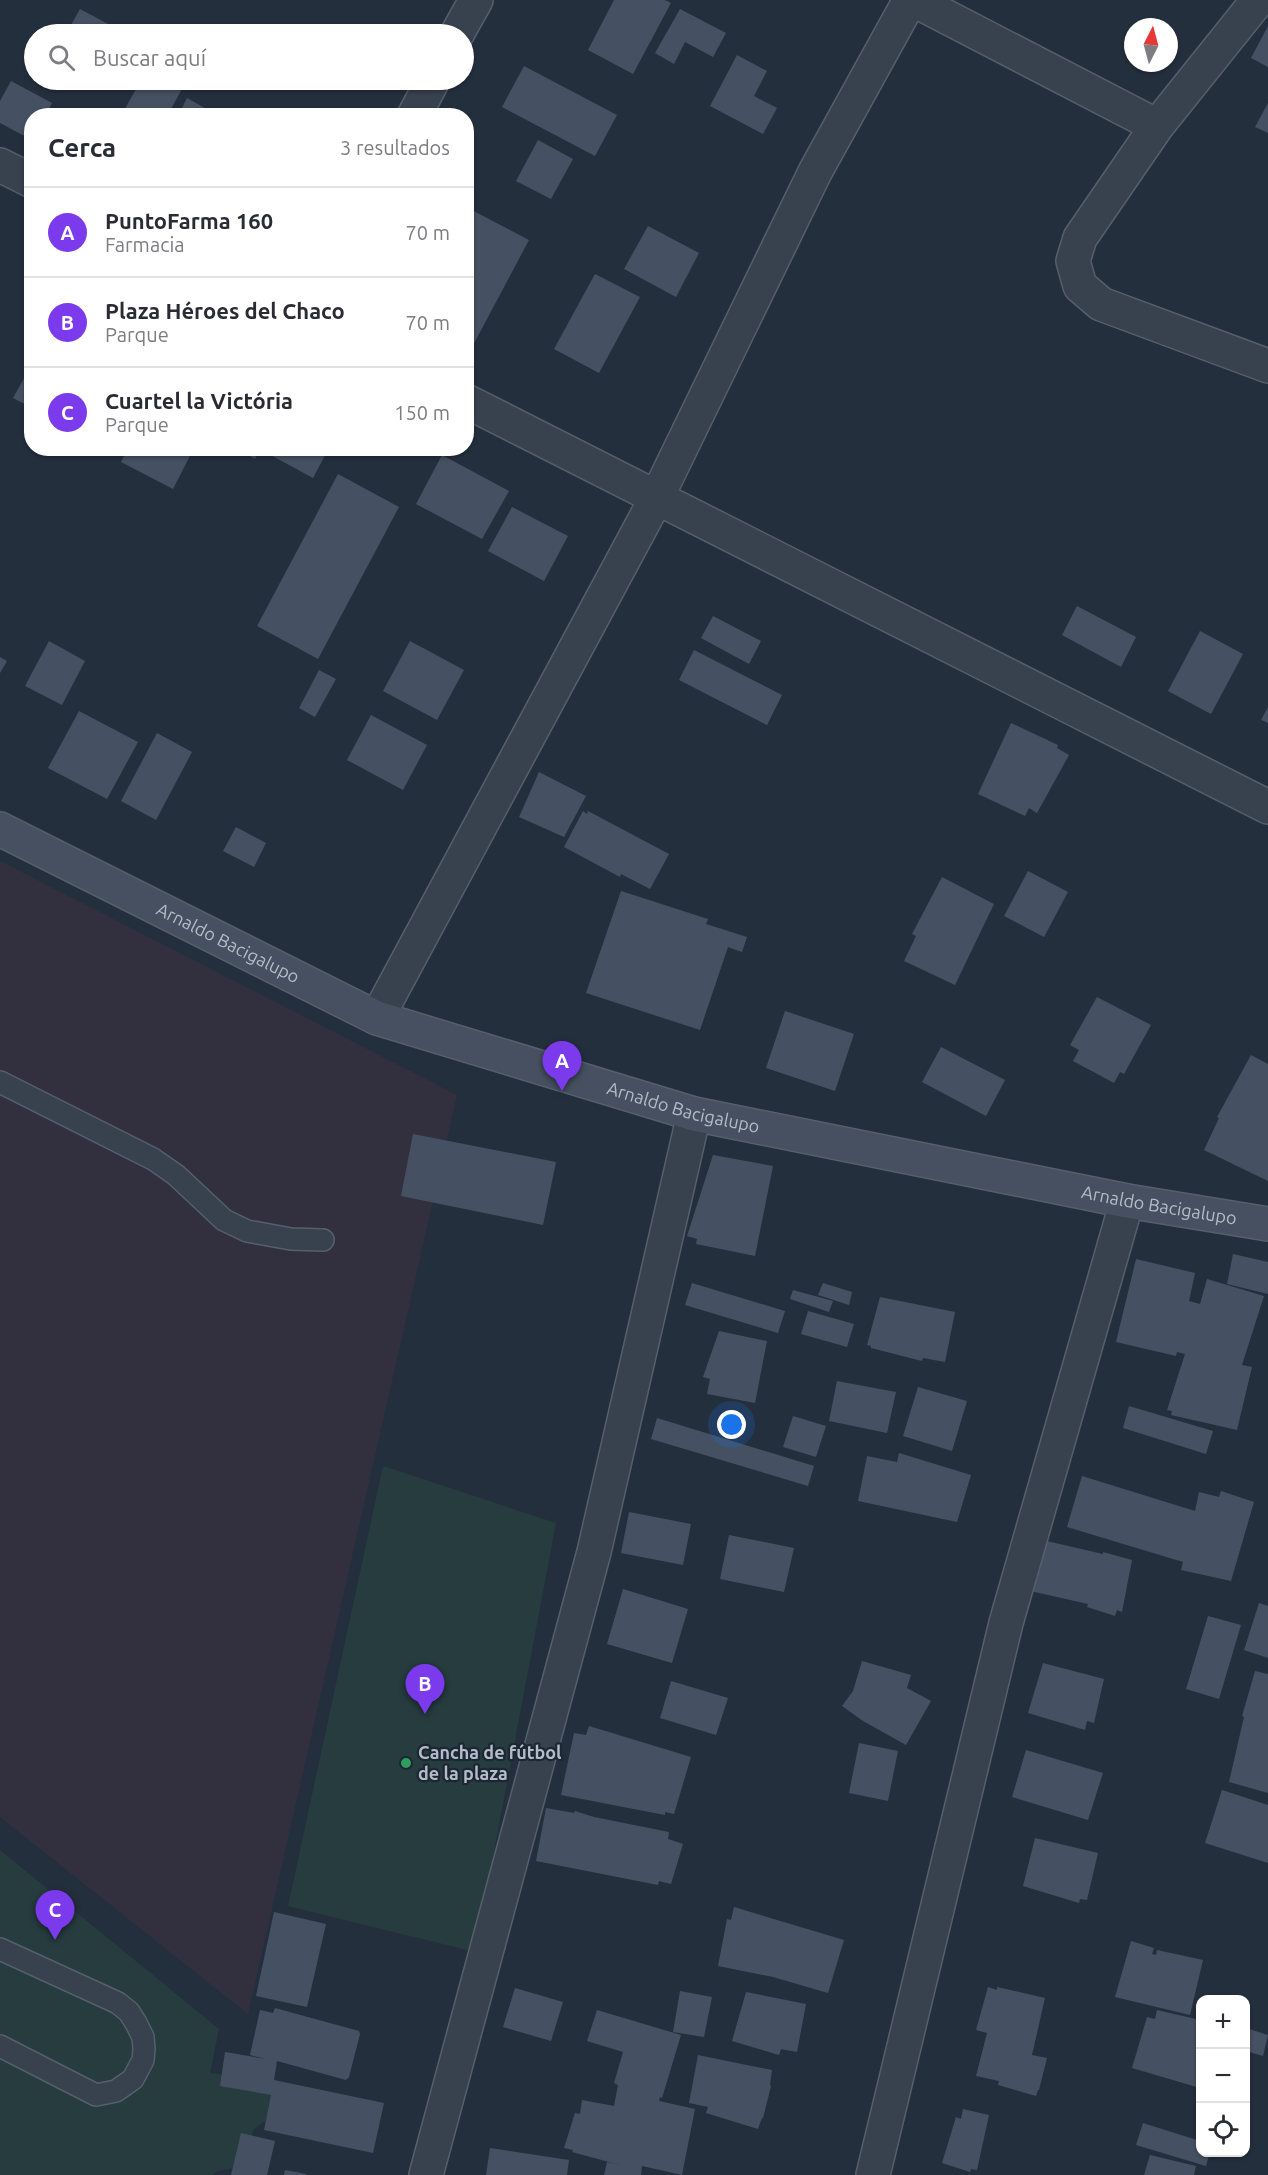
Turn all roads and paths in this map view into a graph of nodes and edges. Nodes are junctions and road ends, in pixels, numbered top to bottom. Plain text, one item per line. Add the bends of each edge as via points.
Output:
1 (476, 0) edge
2 (912, 0) edge
3 (1258, 0) edge
4 (463, 24) edge
5 (428, 90) edge
6 (418, 108) edge
7 (1157, 126) junction
8 (0, 165) edge
9 (24, 177) edge
10 (1268, 366) edge
11 (474, 405) edge
12 (657, 497) junction
13 (1268, 807) edge
14 (3, 838) edge
15 (378, 1018) junction
16 (0, 1082) edge
17 (694, 1114) junction
18 (1126, 1201) junction
19 (1268, 1224) edge
20 (323, 1240) dead end
21 (0, 1949) edge
22 (0, 2046) edge
23 (426, 2175) edge
24 (873, 2175) edge

1 - 4 street
2 - 7 street
2 - 12 street via 815,172
3 - 7 street
5 - 6 street
7 - 10 street via 1080,238 1073,261 1080,286 1101,304
8 - 9 street
11 - 12 street
12 - 13 street
12 - 15 street
14 - 15 street, Arnaldo Bacigalupo
15 - 17 street, Arnaldo Bacigalupo
16 - 20 lane via 153,1159 224,1220 247,1231
17 - 18 street, Arnaldo Bacigalupo
17 - 23 street via 594,1552
18 - 19 street, Arnaldo Bacigalupo
18 - 24 street via 1006,1623
21 - 22 lane via 118,2003 129,2012 143,2037 143,2060 133,2079 116,2091 96,2096

